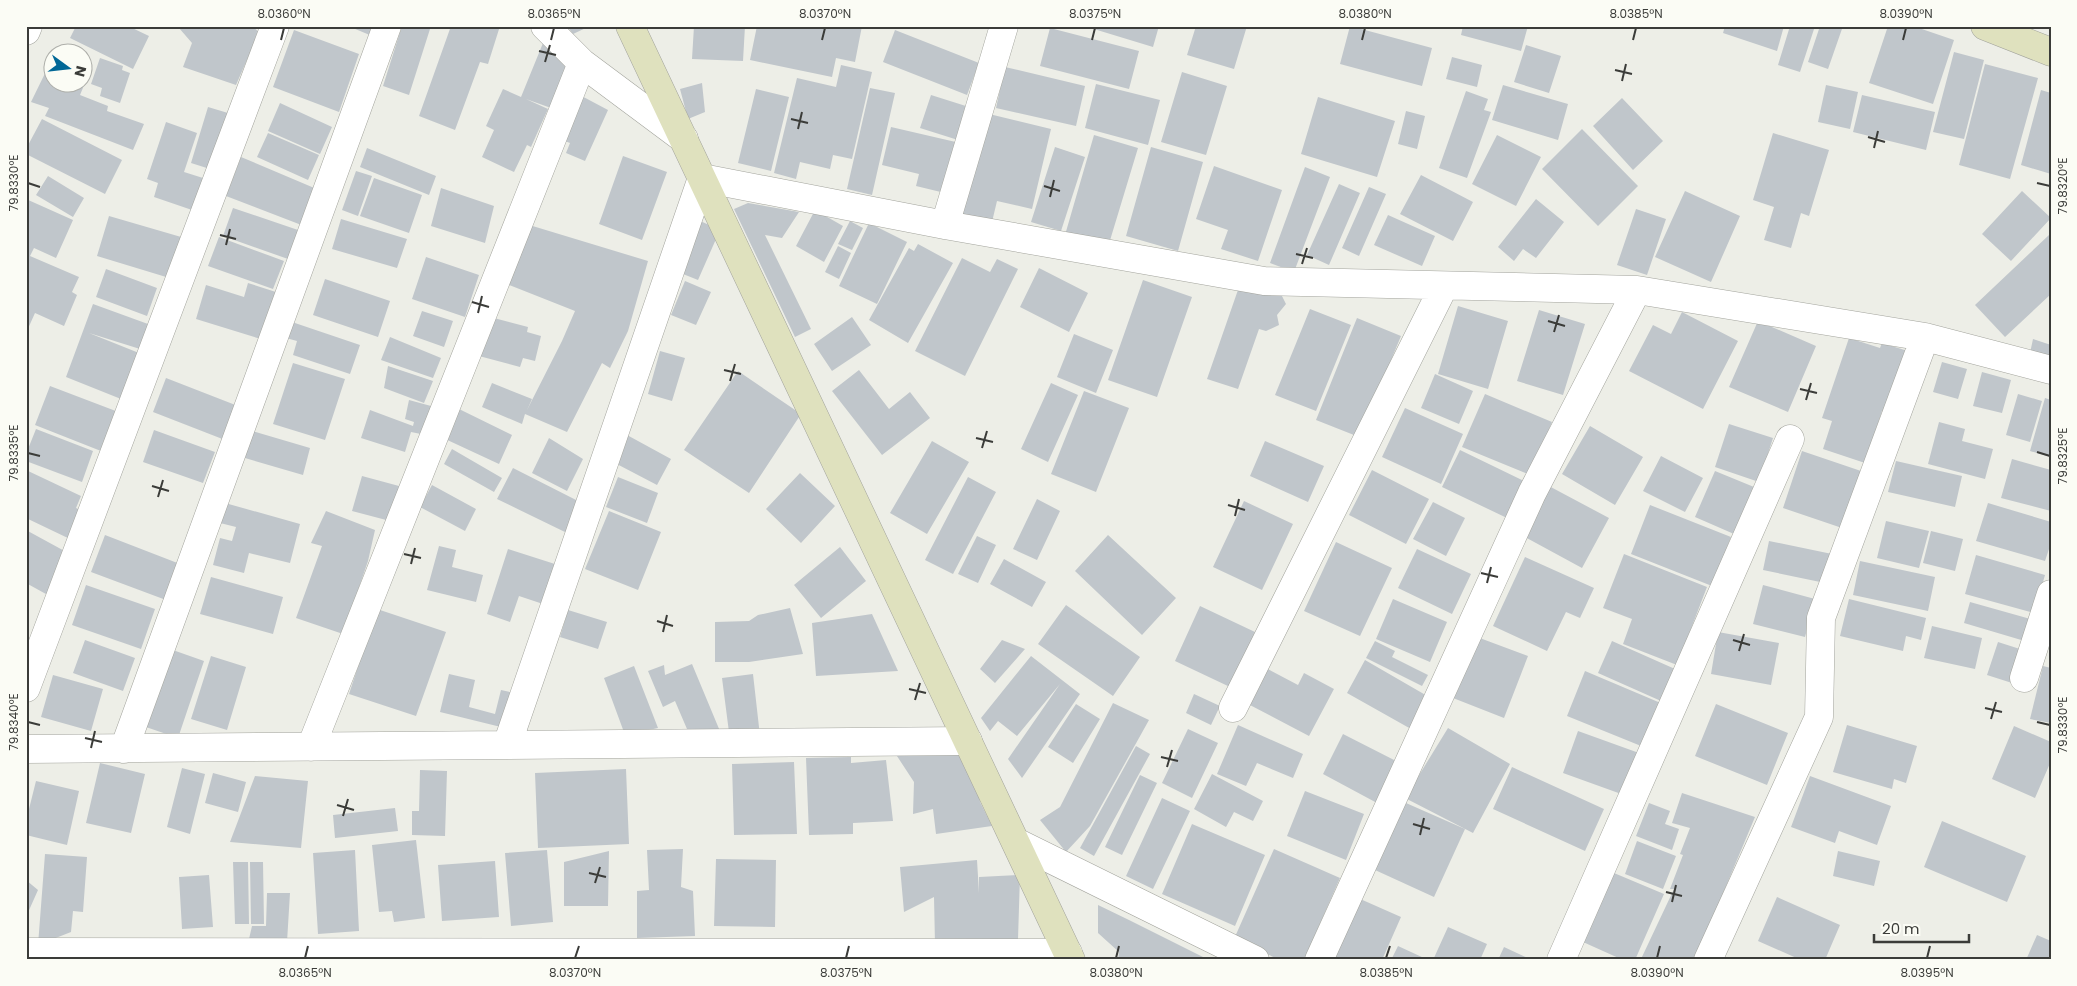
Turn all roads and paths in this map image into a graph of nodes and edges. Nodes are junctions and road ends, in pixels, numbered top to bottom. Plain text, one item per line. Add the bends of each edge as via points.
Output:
1 (28, 26) edge
2 (275, 26) edge
3 (387, 26) edge
4 (545, 26) edge
5 (630, 26) edge
6 (1004, 26) edge
7 (1985, 26) edge
8 (26, 31) edge
9 (2051, 52) edge
10 (582, 63) junction
11 (684, 139) junction
12 (702, 178) junction
13 (945, 225) junction
14 (1444, 286) junction
15 (1638, 290) junction
16 (1925, 337) junction
17 (2051, 370) edge
18 (1790, 439) dead end
19 (2051, 594) edge
20 (2024, 678) dead end
21 (26, 688) edge
22 (1233, 708) dead end
23 (968, 741) junction
24 (506, 745) junction
25 (312, 747) junction
26 (26, 749) edge
27 (124, 749) junction
28 (1016, 842) junction
29 (26, 952) edge
30 (1070, 956) edge
31 (1255, 960) edge
32 (1320, 960) edge
33 (1561, 960) edge
34 (1708, 960) edge

1 - 8 street
2 - 21 street
3 - 27 street
4 - 10 street
5 - 11 street
6 - 13 street
7 - 9 street
10 - 11 street
10 - 25 street
11 - 12 street
12 - 13 street
12 - 23 street
12 - 24 street
13 - 14 street via 1264,281
14 - 15 street
14 - 22 street
15 - 16 street
15 - 32 street via 1532,493
16 - 17 street
16 - 34 street via 1821,618 1819,717
18 - 33 street
19 - 20 street
23 - 24 street
23 - 28 street
24 - 25 street
25 - 27 street
26 - 27 street
28 - 30 street
28 - 31 street
29 - 30 street

